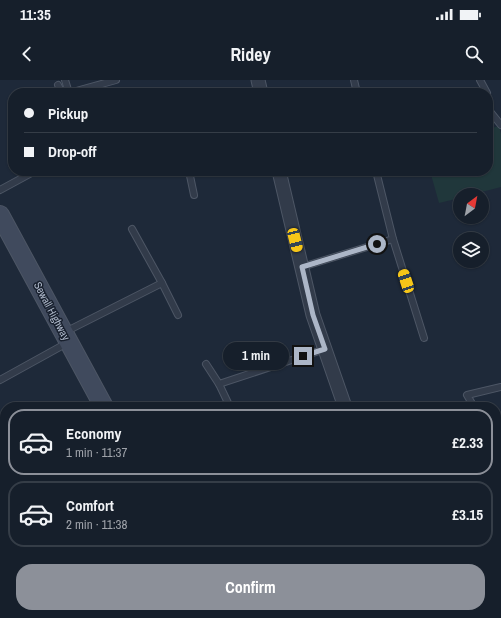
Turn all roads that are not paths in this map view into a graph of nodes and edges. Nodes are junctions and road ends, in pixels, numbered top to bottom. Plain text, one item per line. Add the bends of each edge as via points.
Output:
1 (116, 80) edge
2 (58, 85) dead end
3 (60, 88) edge
4 (87, 88) edge
5 (493, 115) edge
6 (501, 124) edge
7 (26, 176) edge
8 (189, 176) edge
9 (280, 176) edge
10 (377, 176) edge
11 (0, 190) edge
12 (194, 195) dead end
13 (0, 215) edge
14 (132, 229) dead end
15 (392, 239) junction
16 (302, 267) junction
17 (162, 283) junction
18 (178, 315) dead end
19 (66, 337) junction
20 (424, 338) dead end
21 (325, 349) junction
22 (206, 364) dead end
23 (0, 380) edge
24 (219, 384) junction
25 (501, 387) edge
26 (101, 402) edge
27 (228, 402) edge
28 (343, 402) edge
29 (471, 402) edge

1 - 4 lane
2 - 3 lane
5 - 6 lane
7 - 11 lane
8 - 12 lane
9 - 16 street
10 - 15 lane
13 - 19 street, Sewall Highway
14 - 17 lane
15 - 16 lane
15 - 20 lane
16 - 21 street via 313,315
17 - 18 lane
17 - 19 lane
19 - 23 lane
19 - 26 street, Sewall Highway
21 - 24 lane
21 - 28 street
22 - 24 lane
24 - 27 lane
25 - 29 lane via 467,395

